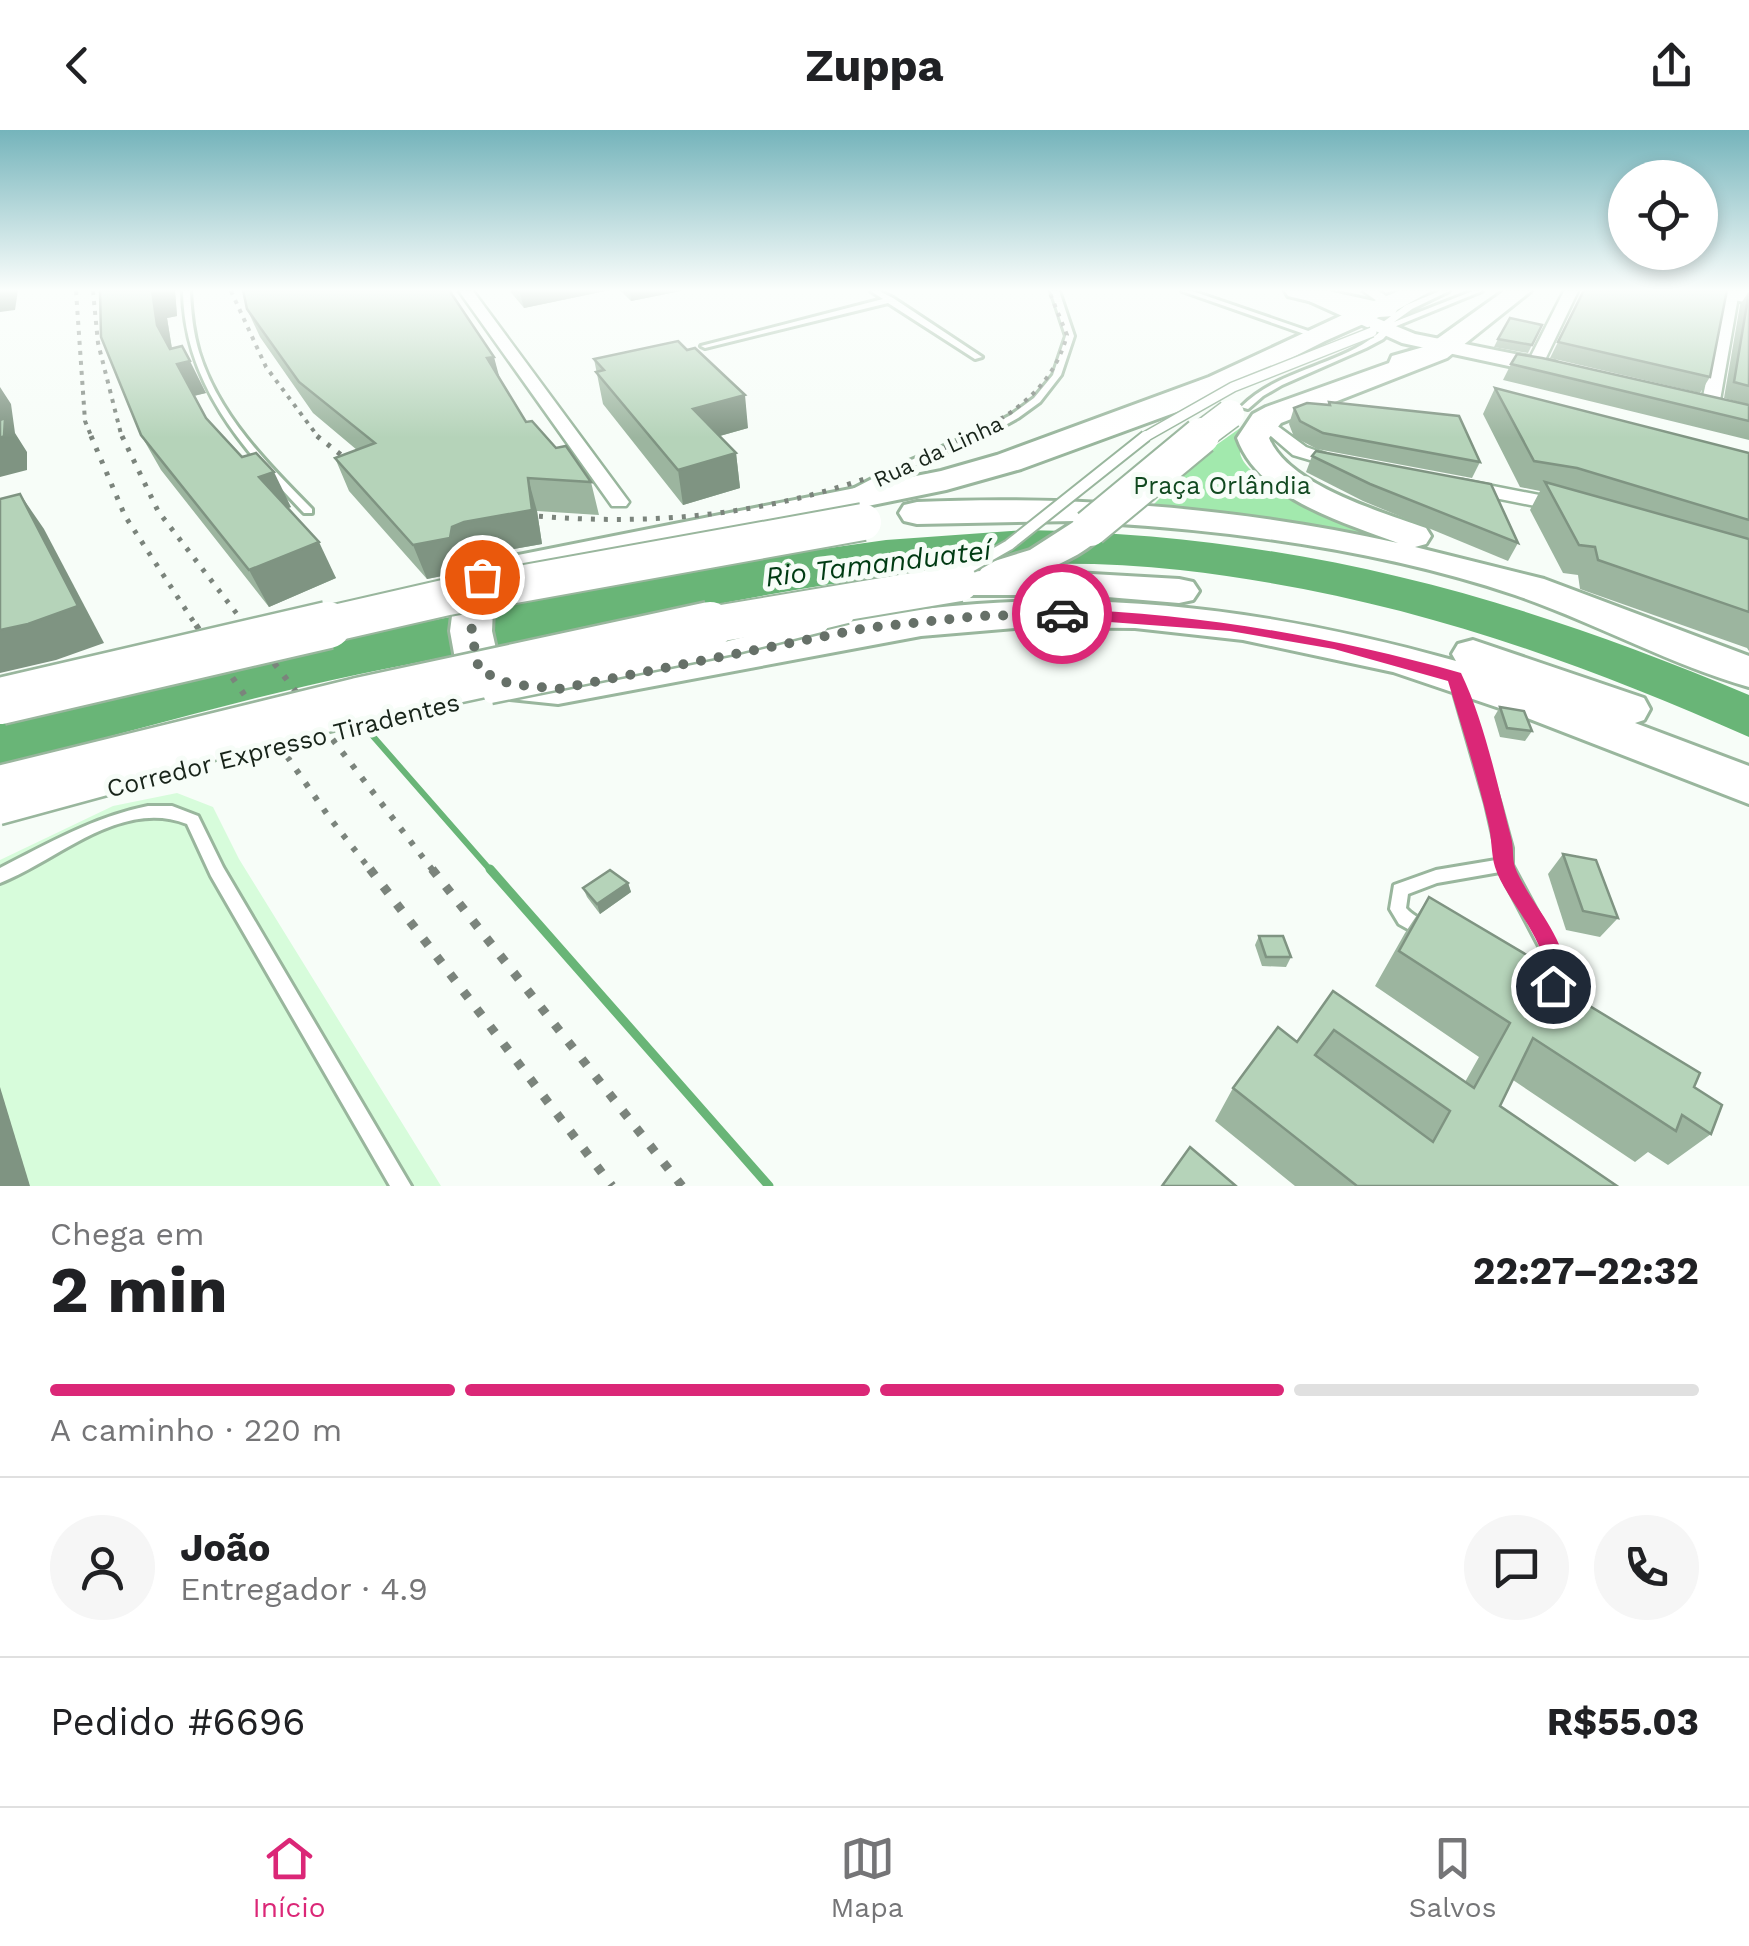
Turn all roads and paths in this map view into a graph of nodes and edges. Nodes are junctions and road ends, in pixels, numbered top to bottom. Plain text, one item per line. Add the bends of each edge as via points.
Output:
1 (195, 340) edge
2 (502, 340) edge
3 (727, 340) edge
4 (952, 340) edge
5 (1069, 340) edge
6 (1311, 340) edge
7 (1335, 340) edge
8 (1346, 340) edge
9 (1417, 340) edge
10 (1446, 340) edge
11 (1547, 340) edge
12 (1719, 340) edge
13 (704, 346) dead end
14 (1434, 352) junction
15 (978, 357) dead end
16 (1535, 364) junction
17 (1570, 372) edge
18 (1701, 404) joint
19 (1239, 406) junction
20 (1736, 412) edge
21 (1310, 458) junction
22 (1363, 468) edge
23 (1274, 470) junction
24 (1434, 480) edge
25 (619, 502) dead end
26 (308, 511) dead end
27 (1588, 512) edge
28 (851, 513) junction
29 (916, 513) junction
30 (960, 583) junction
31 (1528, 586) junction
32 (1749, 672) edge
33 (1456, 677) junction
34 (479, 684) junction
35 (0, 701) edge
36 (1749, 760) edge
37 (190, 766) dead end
38 (1749, 785) edge
39 (0, 789) edge
40 (0, 817) edge
41 (1504, 865) junction
42 (0, 876) edge
43 (1437, 938) edge
44 (1525, 988) edge
45 (401, 1186) edge

1 - 26 lane via 200,367 236,434
2 - 25 street
3 - 13 lane
4 - 15 lane
5 - 28 lane, Rua da Linha via 1043,392 982,434 868,483
6 - 19 highway
7 - 34 lane, Corredor Expresso Tiradentes, bridge via 1183,412 1039,523 961,573 872,611 729,648
8 - 19 lane
9 - 14 street
10 - 14 highway
11 - 16 street
12 - 18 street
14 - 16 street
14 - 19 highway via 1298,405
16 - 17 street
18 - 20 street
19 - 21 street
19 - 23 highway via 1256,431 1260,458
19 - 28 highway via 1009,462
19 - 29 highway
19 - 30 highway, bridge via 1080,537 1043,558
21 - 22 street
21 - 23 street
23 - 31 highway via 1314,495
24 - 27 street
28 - 29 highway
28 - 34 highway via 511,565 482,577 471,632
28 - 35 highway, bridge
29 - 31 highway via 1022,508 1186,518 1363,546
30 - 36 highway via 1084,583 1198,593 1373,626 1545,677
30 - 39 highway, bridge via 535,659
31 - 32 highway
33 - 34 highway via 1334,644 1230,626 1049,614 866,628 558,689
33 - 38 highway
33 - 41 lane
37 - 40 lane, Corredor Expresso Tiradentes, bridge
41 - 43 lane via 1400,890 1398,909 1405,919
41 - 44 lane via 1548,944 1556,976 1547,992
42 - 45 lane via 132,814 163,810 193,820

